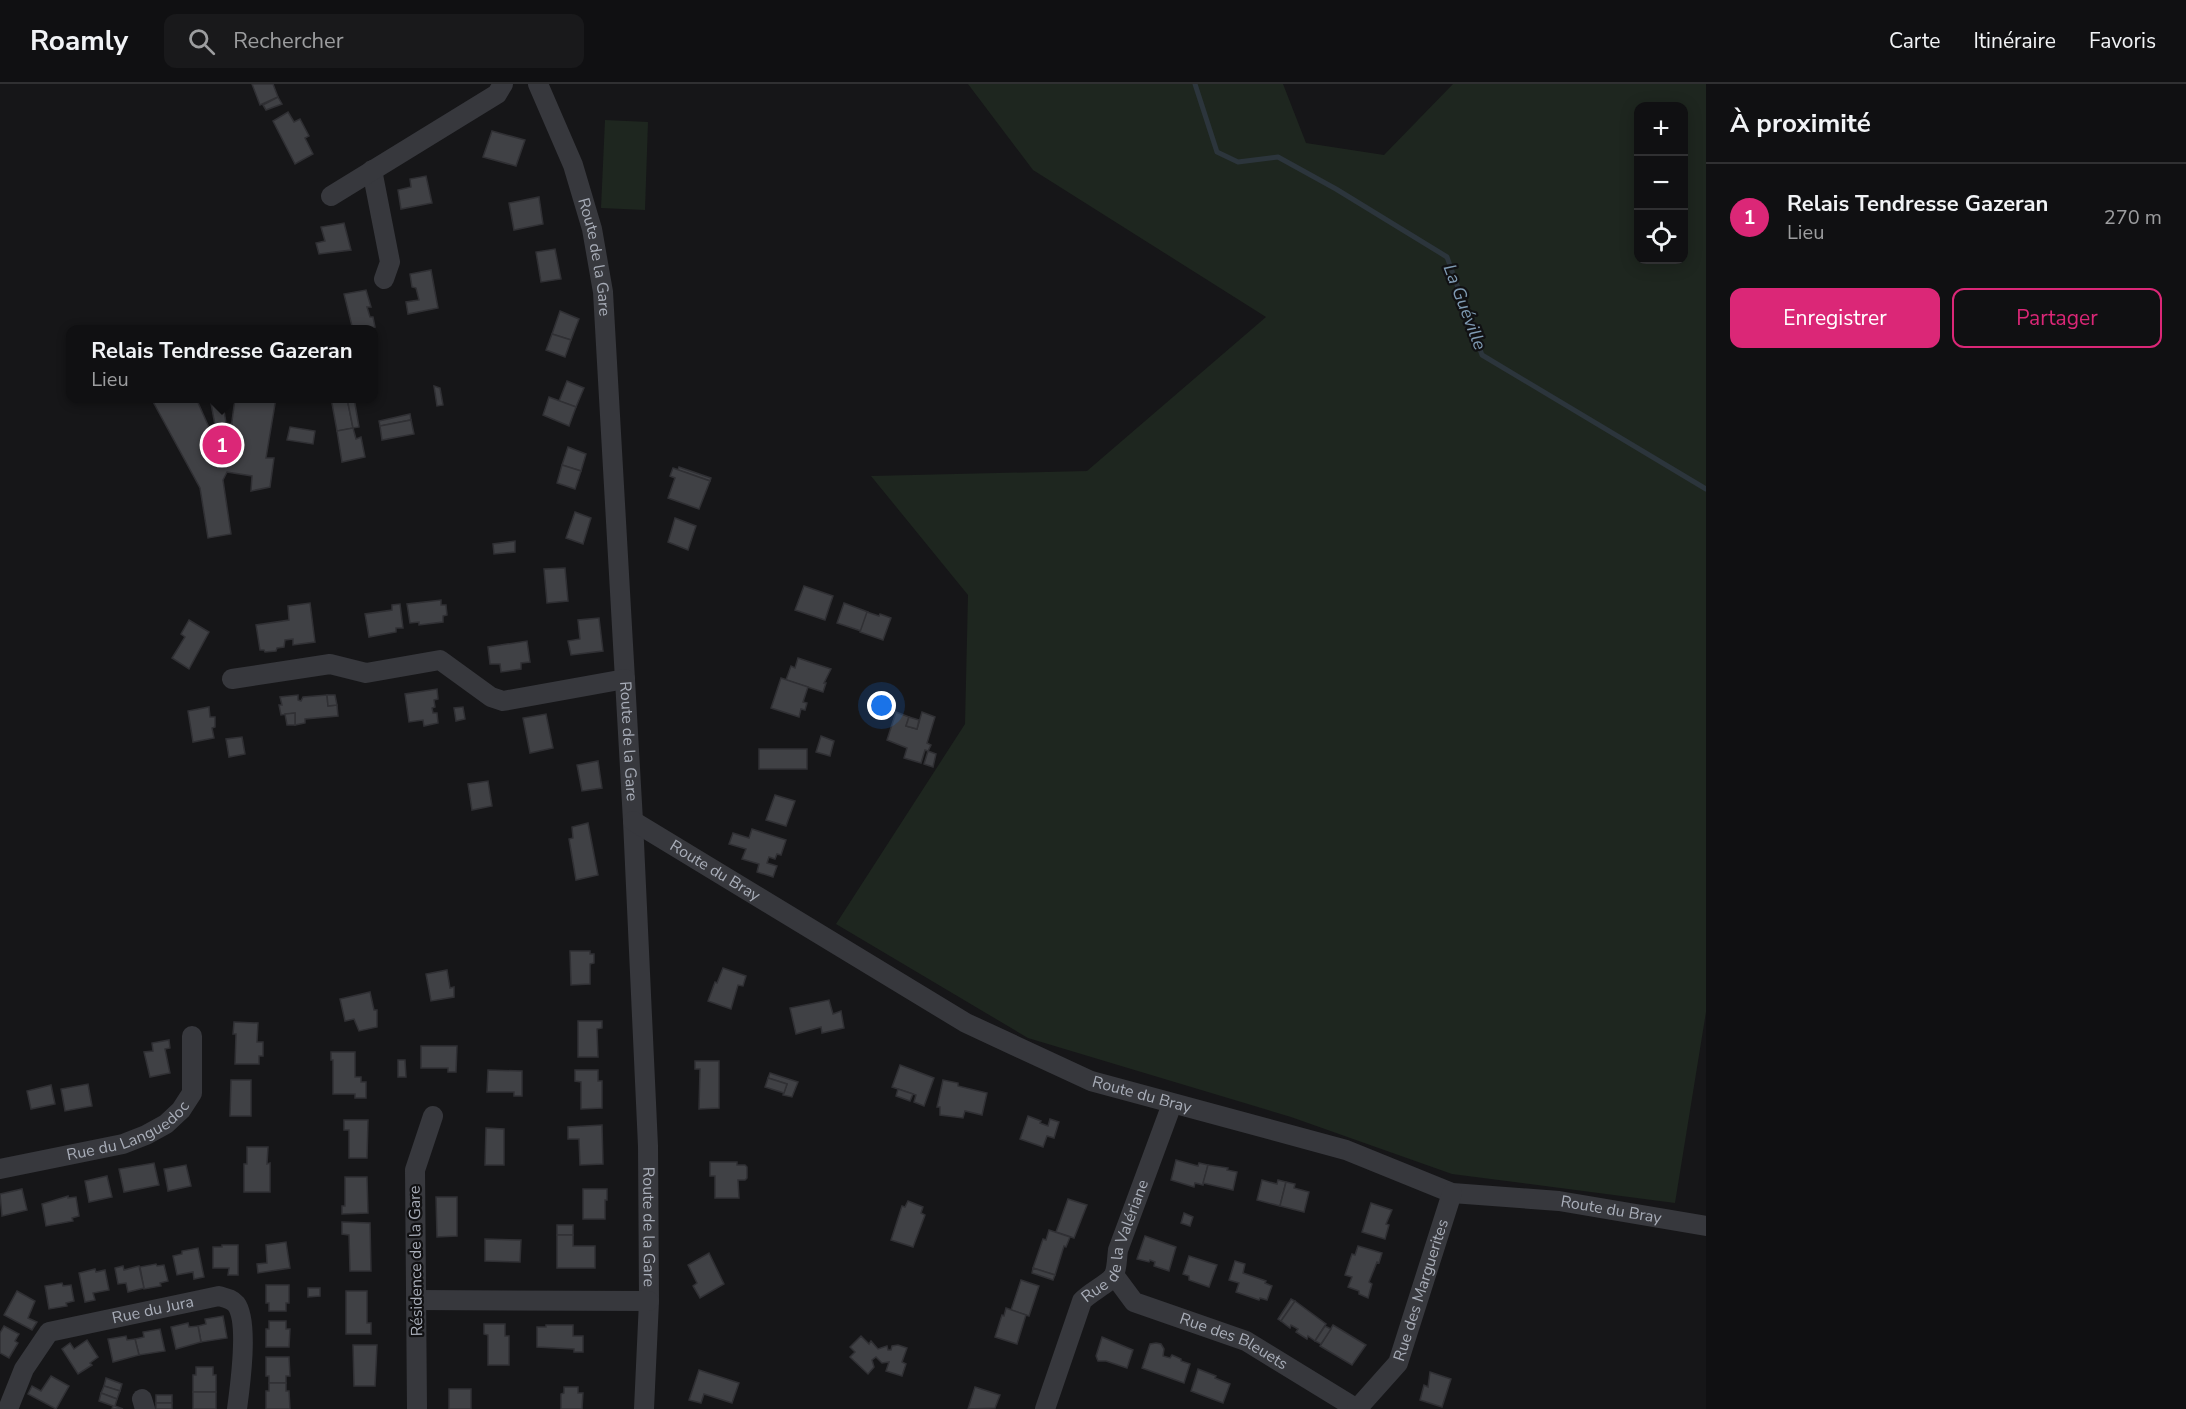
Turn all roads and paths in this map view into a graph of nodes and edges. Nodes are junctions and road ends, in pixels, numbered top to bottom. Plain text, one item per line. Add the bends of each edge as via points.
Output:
1 (503, 84) edge
2 (538, 84) edge
3 (372, 171) junction
4 (331, 196) dead end
5 (384, 279) dead end
6 (232, 679) dead end
7 (625, 679) junction
8 (633, 821) junction
9 (192, 1036) dead end
10 (1172, 1104) junction
11 (433, 1116) dead end
12 (0, 1170) edge
13 (1452, 1193) junction
14 (1706, 1226) edge
15 (1114, 1275) junction
16 (416, 1300) junction
17 (650, 1301) junction
18 (8, 1409) edge
19 (237, 1409) edge
20 (417, 1409) edge
21 (644, 1409) edge
22 (1046, 1409) edge
23 (1357, 1409) edge

1 - 3 street via 497,94
2 - 7 street, Route de la Gare via 573,165 592,229 603,292
3 - 4 street
3 - 5 street via 390,262
6 - 7 street via 330,664 366,673 440,660 502,701
7 - 8 street, Route de la Gare
8 - 10 street, Route du Bray via 966,1023 1091,1082
8 - 17 street, Route de la Gare via 648,1146
9 - 12 street, Rue du Languedoc via 192,1093 166,1124 123,1144
10 - 13 street, Route du Bray via 1346,1150
10 - 15 street, Rue de la Valériane via 1118,1250
11 - 16 street, Résidence de la Gare via 415,1170
13 - 14 street, Route du Bray via 1559,1201
13 - 23 street, Rue des Marguerites via 1398,1363
15 - 22 street, Rue de la Valériane via 1082,1301
15 - 23 street, Rue des Bleuets via 1134,1302 1246,1341
16 - 17 street
16 - 20 street, Résidence de la Gare
17 - 21 street, Route de la Gare
18 - 19 street, Rue du Jura via 24,1369 49,1332 219,1296 238,1306 242,1324 243,1359

